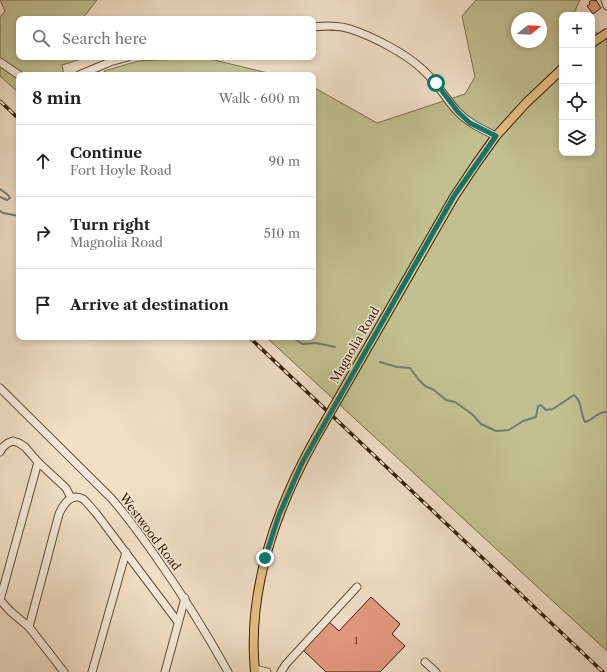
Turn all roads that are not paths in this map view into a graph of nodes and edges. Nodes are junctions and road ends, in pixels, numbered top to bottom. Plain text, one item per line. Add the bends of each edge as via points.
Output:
1 (605, 0) edge
2 (607, 6) edge
3 (316, 27) edge
4 (607, 32) edge
5 (595, 41) edge
6 (117, 60) edge
7 (0, 62) edge
8 (86, 72) edge
9 (559, 72) edge
10 (16, 73) edge
11 (496, 136) junction
12 (0, 388) edge
13 (0, 452) edge
14 (38, 462) junction
15 (71, 498) junction
16 (126, 552) junction
17 (358, 587) dead end
18 (185, 598) junction
19 (1, 602) edge
20 (178, 622) junction
21 (29, 627) junction
22 (425, 662) dead end
23 (255, 670) edge
24 (64, 672) edge
25 (92, 672) edge
26 (165, 672) edge
27 (228, 672) edge
28 (267, 672) edge
29 (281, 672) edge
30 (436, 672) edge

1 - 2 street
3 - 11 street via 349,29 398,51 422,68 470,123
4 - 5 main road
6 - 8 street
7 - 10 street
9 - 11 main road, Magnolia Road via 526,102
11 - 23 main road, Magnolia Road, bridge via 454,196 315,439 292,485 279,515 260,582 254,635
12 - 18 street, Westwood Road via 112,498
13 - 14 street via 13,441 25,447
14 - 15 street via 66,488
14 - 19 street
15 - 16 street via 82,499
15 - 21 street via 62,506 59,514
16 - 20 street
16 - 25 street
17 - 29 street
18 - 20 street
18 - 27 street, Westwood Road
19 - 21 street
20 - 26 street
21 - 24 street
22 - 30 street
23 - 28 street

